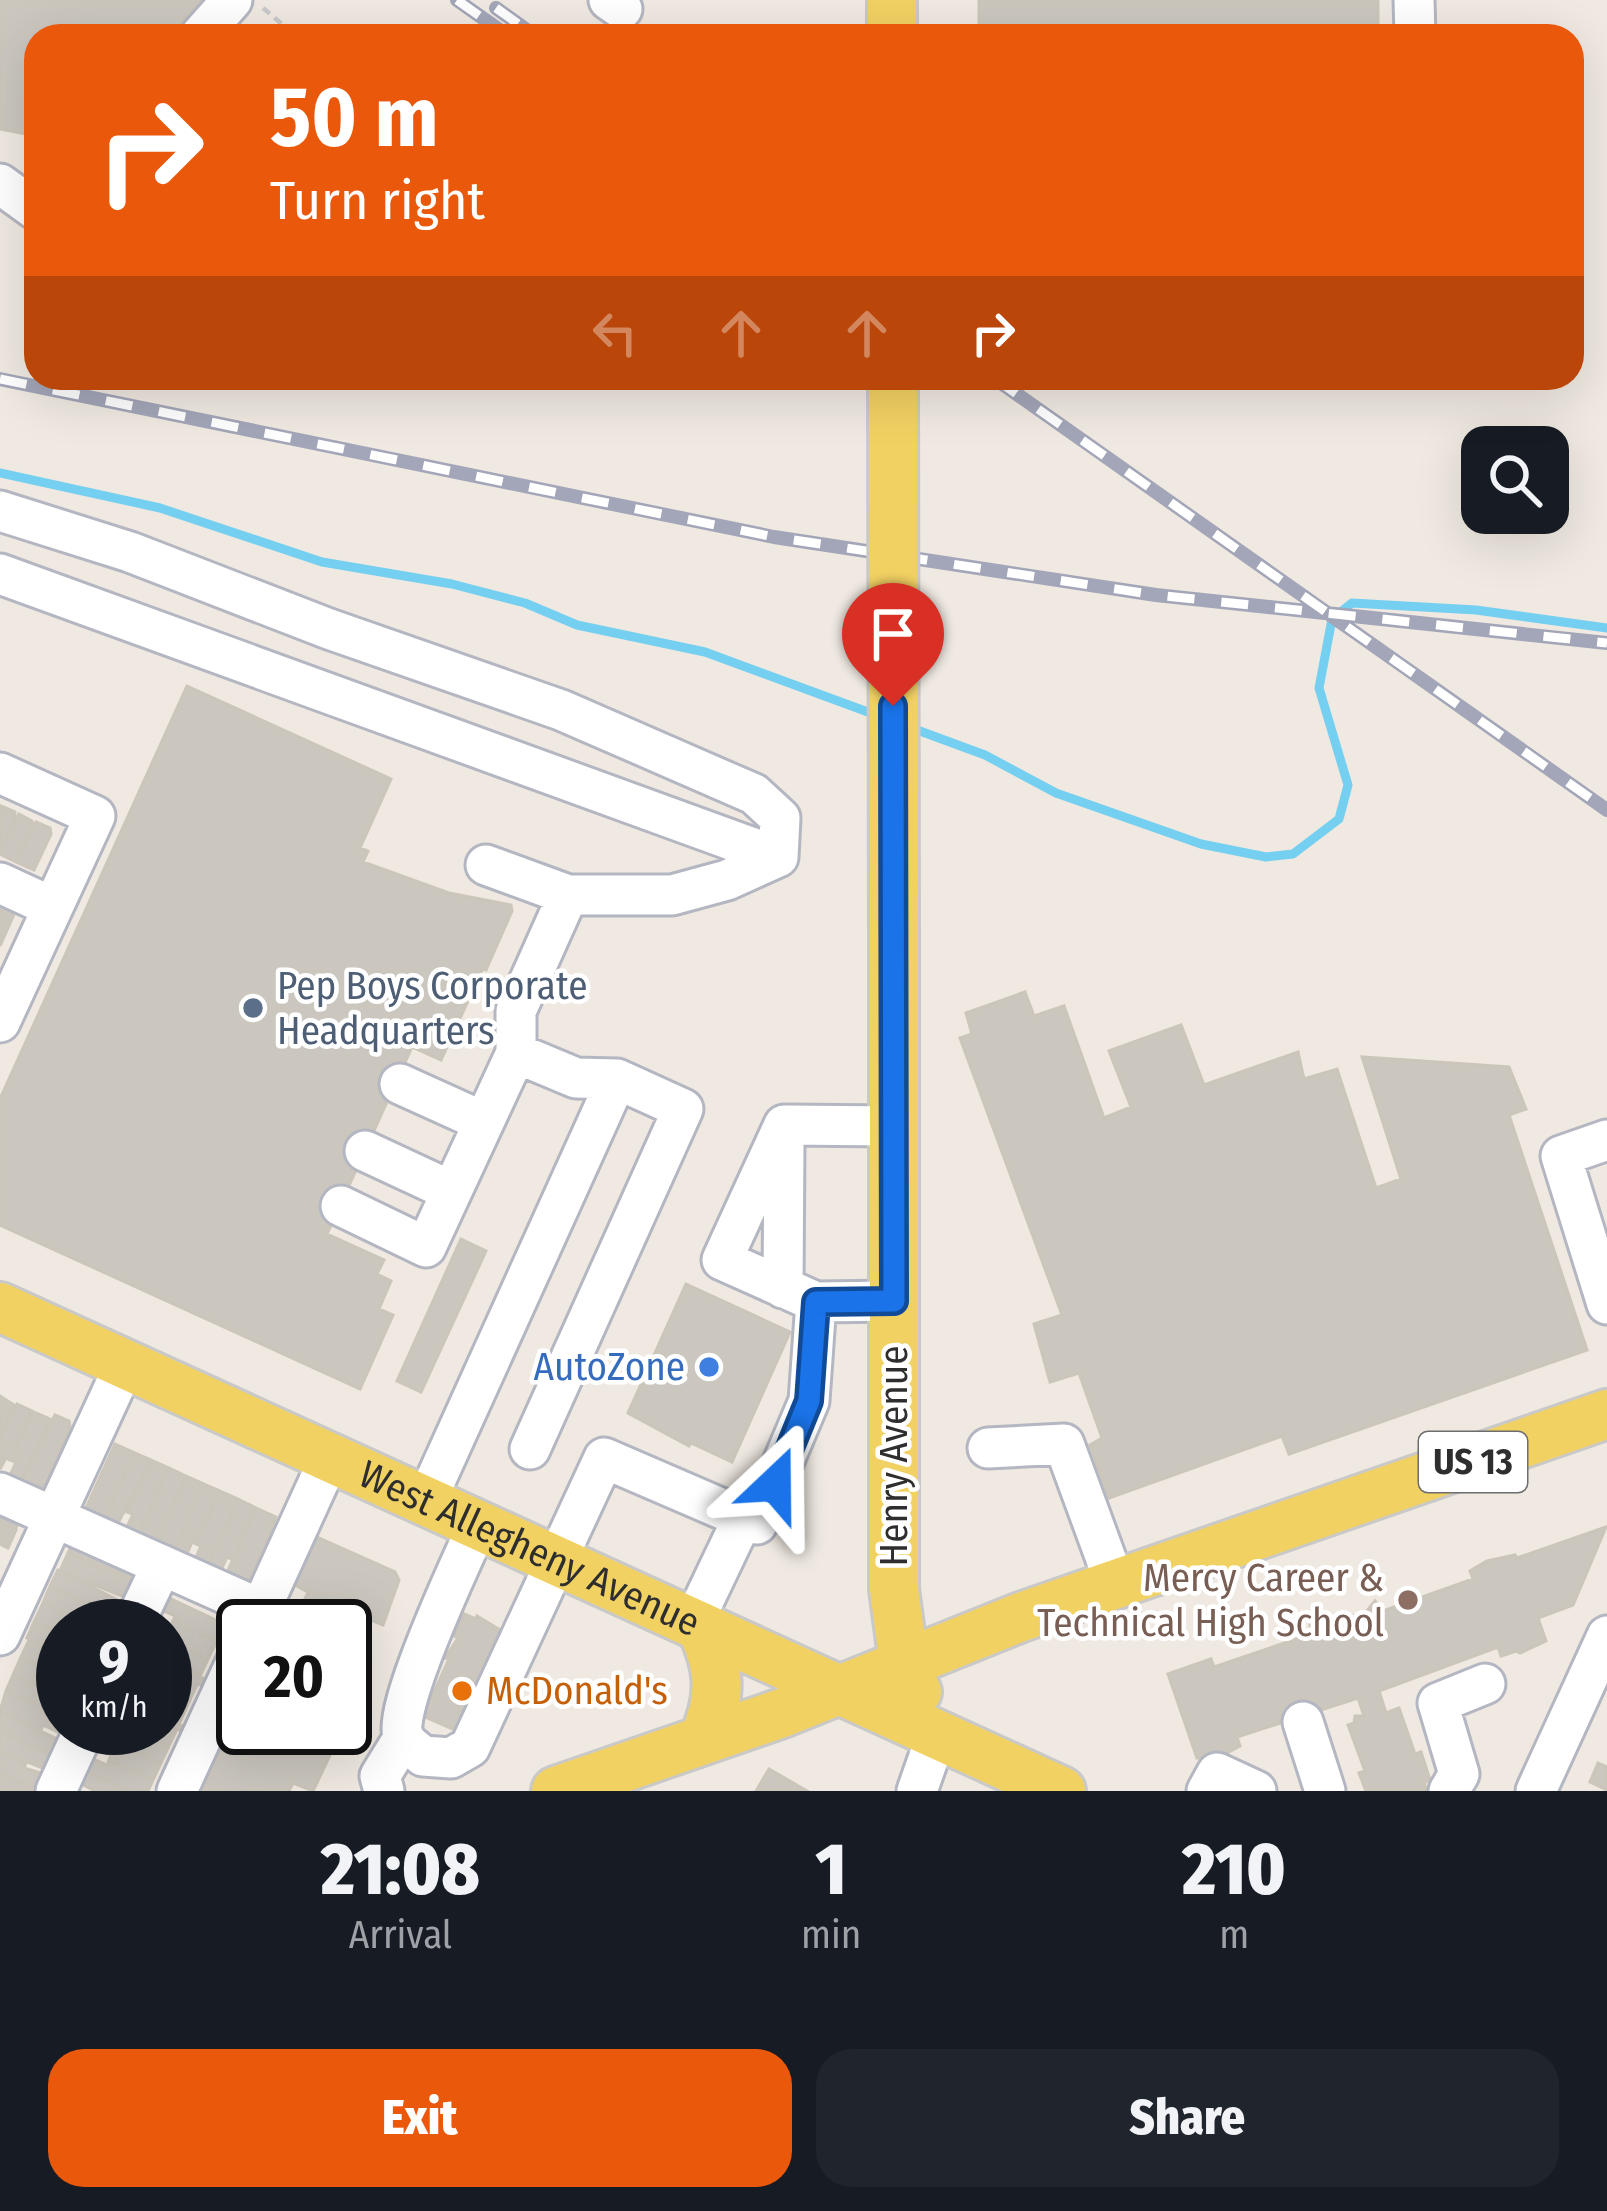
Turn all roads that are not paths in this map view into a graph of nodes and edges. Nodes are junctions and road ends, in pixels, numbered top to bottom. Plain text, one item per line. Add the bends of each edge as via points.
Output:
1 (232, 0) edge
2 (211, 24) edge
3 (892, 390) edge
4 (0, 511) edge
5 (0, 574) edge
6 (0, 773) edge
7 (778, 857) junction
8 (486, 865) dead end
9 (0, 883) edge
10 (568, 895) junction
11 (52, 907) junction
12 (3, 1007) edge
13 (516, 1053) junction
14 (617, 1079) junction
15 (400, 1084) dead end
16 (484, 1122) junction
17 (784, 1125) junction
18 (894, 1126) junction
19 (1607, 1140) edge
20 (365, 1150) dead end
21 (452, 1191) junction
22 (1591, 1200) edge
23 (341, 1206) dead end
24 (1604, 1285) edge
25 (799, 1295) junction
26 (894, 1301) junction
27 (0, 1307) edge
28 (125, 1364) junction
29 (1607, 1414) edge
30 (988, 1448) dead end
31 (530, 1449) dead end
32 (330, 1457) junction
33 (0, 1493) edge
34 (426, 1501) junction
35 (55, 1517) junction
36 (743, 1518) junction
37 (478, 1525) junction
38 (556, 1561) junction
39 (161, 1565) junction
40 (1116, 1586) junction
41 (145, 1599) edge
42 (223, 1599) edge
43 (266, 1599) edge
44 (697, 1625) junction
45 (0, 1635) edge
46 (1607, 1636) edge
47 (904, 1664) junction
48 (1485, 1684) dead end
49 (842, 1689) junction
50 (216, 1706) edge
51 (1303, 1721) dead end
52 (938, 1734) junction
53 (404, 1737) junction
54 (703, 1740) junction
55 (73, 1755) edge
56 (56, 1791) edge
57 (177, 1791) edge
58 (384, 1791) edge
59 (556, 1791) edge
60 (917, 1791) edge
61 (1061, 1791) edge
62 (1207, 1791) edge
63 (1256, 1791) edge
64 (1325, 1791) edge
65 (1449, 1791) edge
66 (1536, 1791) edge

1 - 2 street
3 - 18 main road, Henry Avenue, bridge
4 - 7 street via 561,710 754,794 780,818
5 - 7 street
6 - 11 street via 94,816
7 - 10 street via 672,895
8 - 10 street
9 - 11 street
10 - 13 street via 516,1012
11 - 12 street
13 - 14 street via 576,1078
13 - 16 street
14 - 31 street via 683,1109
14 - 34 street
15 - 16 street
16 - 21 street
17 - 18 street
17 - 25 street
17 - 25 street via 722,1260
18 - 26 main road, Henry Avenue
19 - 22 street via 1561,1156
20 - 21 street
21 - 23 street via 426,1246
22 - 24 street
25 - 26 street
25 - 36 street via 809,1401 757,1525
26 - 47 main road, Henry Avenue via 895,1589
27 - 28 main road, West Allegheny Avenue
28 - 32 main road, West Allegheny Avenue
28 - 35 street
29 - 40 main road, US 13
30 - 40 street via 1064,1444
32 - 34 main road, West Allegheny Avenue
32 - 43 street
33 - 35 street
34 - 37 main road, West Allegheny Avenue
35 - 39 street
35 - 45 street
36 - 38 street via 604,1458
36 - 44 street
37 - 38 main road, West Allegheny Avenue
37 - 53 street via 402,1712
38 - 44 main road, West Allegheny Avenue
38 - 53 street via 470,1747 451,1758 423,1756
39 - 41 street
39 - 42 street
40 - 47 main road, US 13
44 - 49 main road, West Allegheny Avenue
44 - 54 main road via 719,1680
46 - 66 street
47 - 49 main road, US 13
47 - 52 main road, Henry Avenue
48 - 65 street via 1438,1703 1460,1774
49 - 52 main road, West Allegheny Avenue
49 - 54 main road, US 13
50 - 57 street
51 - 64 street
52 - 60 street
52 - 61 main road, West Allegheny Avenue
53 - 58 street via 380,1777
54 - 59 main road, US 13
55 - 56 street
62 - 63 street via 1217,1773

